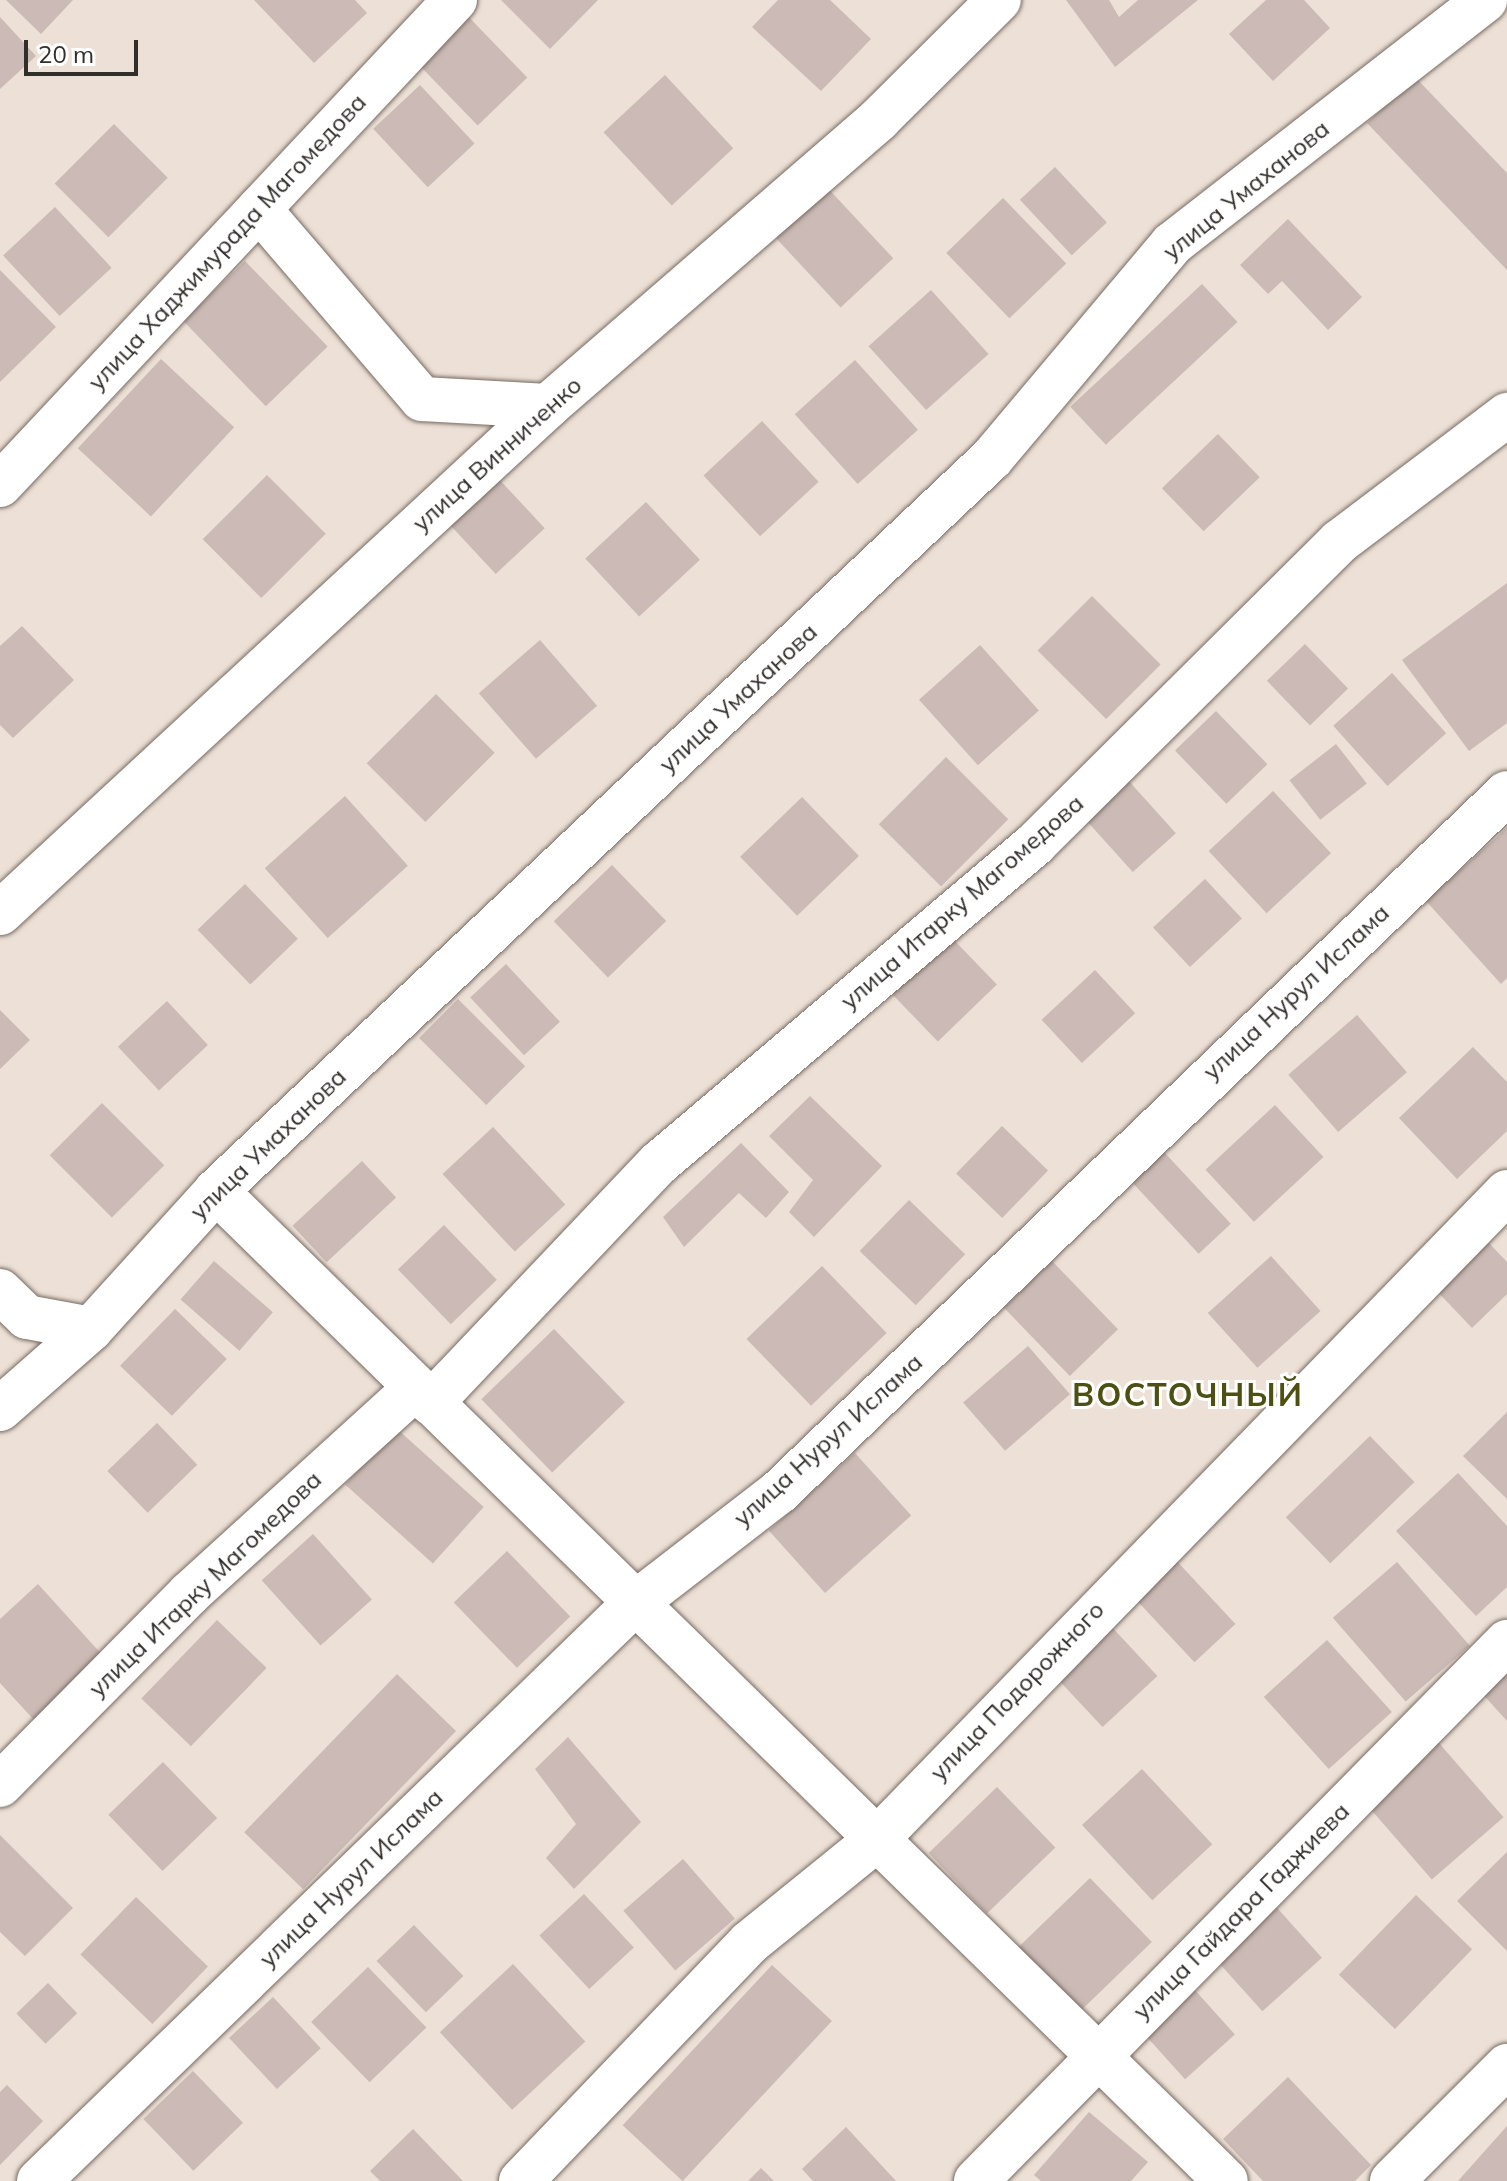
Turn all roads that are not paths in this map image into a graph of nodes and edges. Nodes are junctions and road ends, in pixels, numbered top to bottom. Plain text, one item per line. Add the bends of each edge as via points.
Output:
1 (455, 0) edge
2 (999, 0) edge
3 (1485, 0) edge
4 (1502, 0) edge
5 (1507, 7) edge
6 (259, 209) junction
7 (548, 406) junction
8 (1507, 415) edge
9 (0, 485) edge
10 (1507, 793) edge
11 (0, 913) edge
12 (216, 1191) junction
13 (1507, 1192) edge
14 (0, 1291) edge
15 (91, 1329) junction
16 (423, 1396) junction
17 (0, 1409) edge
18 (634, 1604) junction
19 (1507, 1642) edge
20 (0, 1785) edge
21 (875, 1841) junction
22 (1095, 2058) junction
23 (1507, 2066) edge
24 (39, 2181) edge
25 (521, 2181) edge
26 (976, 2181) edge
27 (1226, 2181) edge
28 (1392, 2181) edge

1 - 6 street, улица Хаджимурада Магомедова
2 - 7 street, улица Винниченко via 879,119
3 - 12 street, улица Умаханова via 1172,244 991,459
4 - 5 street
6 - 7 street via 422,399
6 - 9 street, улица Хаджимурада Магомедова
7 - 11 street, улица Винниченко
8 - 16 street, улица Итарку Магомедова via 1339,542 1036,843 659,1163
10 - 18 street, улица Нурул Ислама via 779,1492
12 - 15 street, улица Умаханова
12 - 16 street
13 - 21 street, улица Подорожного
14 - 15 street via 27,1317
15 - 17 street, улица Умаханова
16 - 18 street
16 - 20 street, улица Итарку Магомедова via 189,1594
18 - 21 street
18 - 24 street, улица Нурул Ислама
19 - 22 street, улица Гайдара Гаджиева
21 - 22 street
21 - 25 street, улица Подорожного via 749,1943
22 - 26 street, улица Гайдара Гаджиева
22 - 27 street
23 - 28 street

